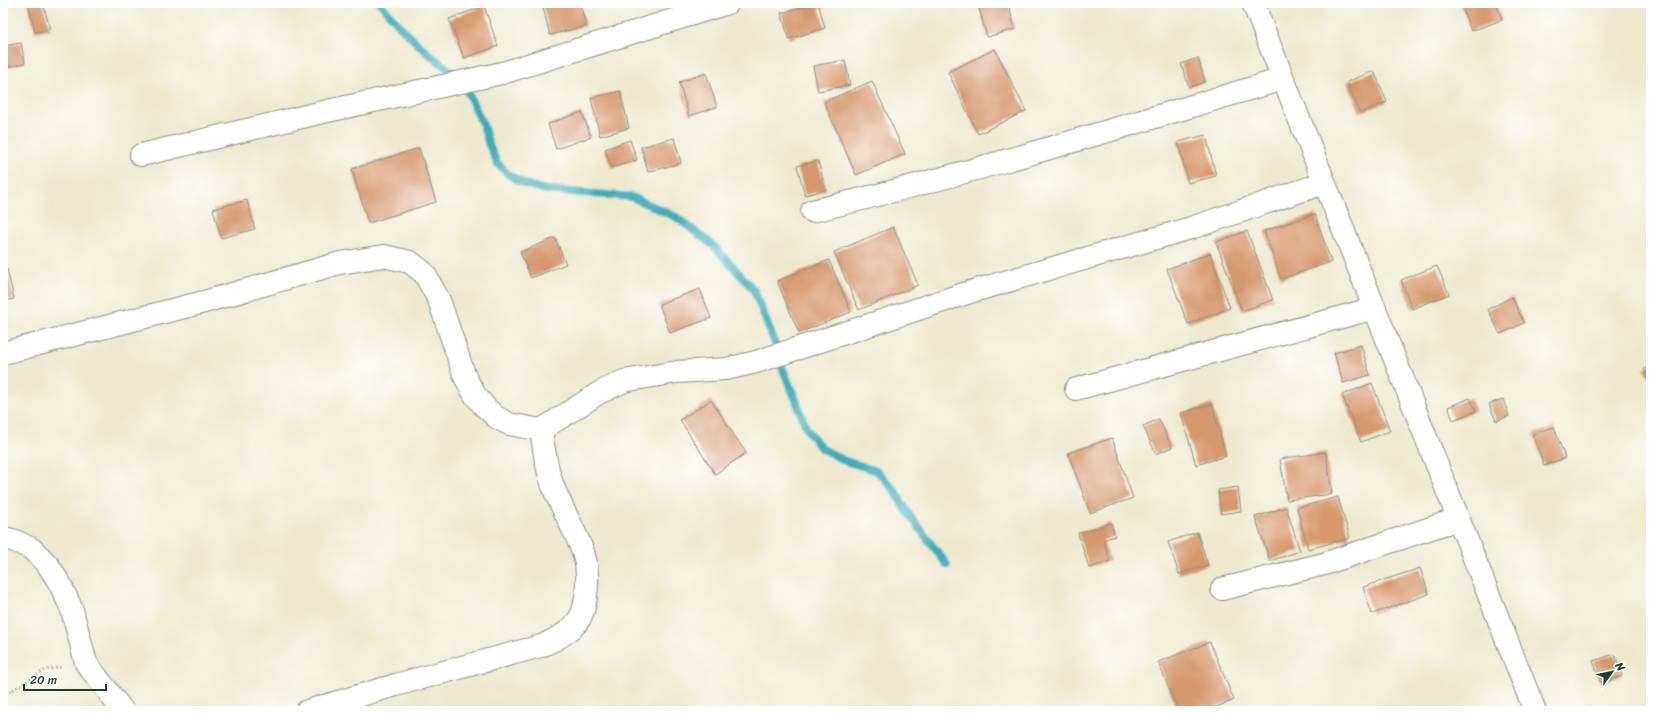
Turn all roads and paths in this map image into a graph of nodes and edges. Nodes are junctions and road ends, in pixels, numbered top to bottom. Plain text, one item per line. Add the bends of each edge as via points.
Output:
1 (728, 3) edge
2 (1253, 3) edge
3 (1283, 79) junction
4 (141, 155) dead end
5 (1324, 182) junction
6 (812, 211) dead end
7 (1375, 308) junction
8 (3, 353) edge
9 (1076, 389) dead end
10 (541, 430) junction
11 (1458, 519) junction
12 (3, 538) edge
13 (1222, 588) dead end
14 (86, 663) junction
15 (3, 696) edge
16 (122, 711) edge
17 (308, 711) edge
18 (1535, 711) edge

1 - 4 street via 502,73
2 - 3 street
3 - 5 street
3 - 6 street via 1011,160
5 - 7 street
5 - 10 street via 1191,228 970,292 756,362 726,369 677,372 624,381 599,393
7 - 9 street
7 - 11 street
8 - 10 street via 204,302 340,263 384,256 410,262 424,273 439,300 465,377 484,406 496,418 509,424
10 - 17 street via 552,485 584,556 587,589 580,618 557,639 541,646
11 - 13 street via 1324,564
11 - 18 street
12 - 14 street via 32,549 48,564 72,610
14 - 15 path via 45,670
14 - 16 street

